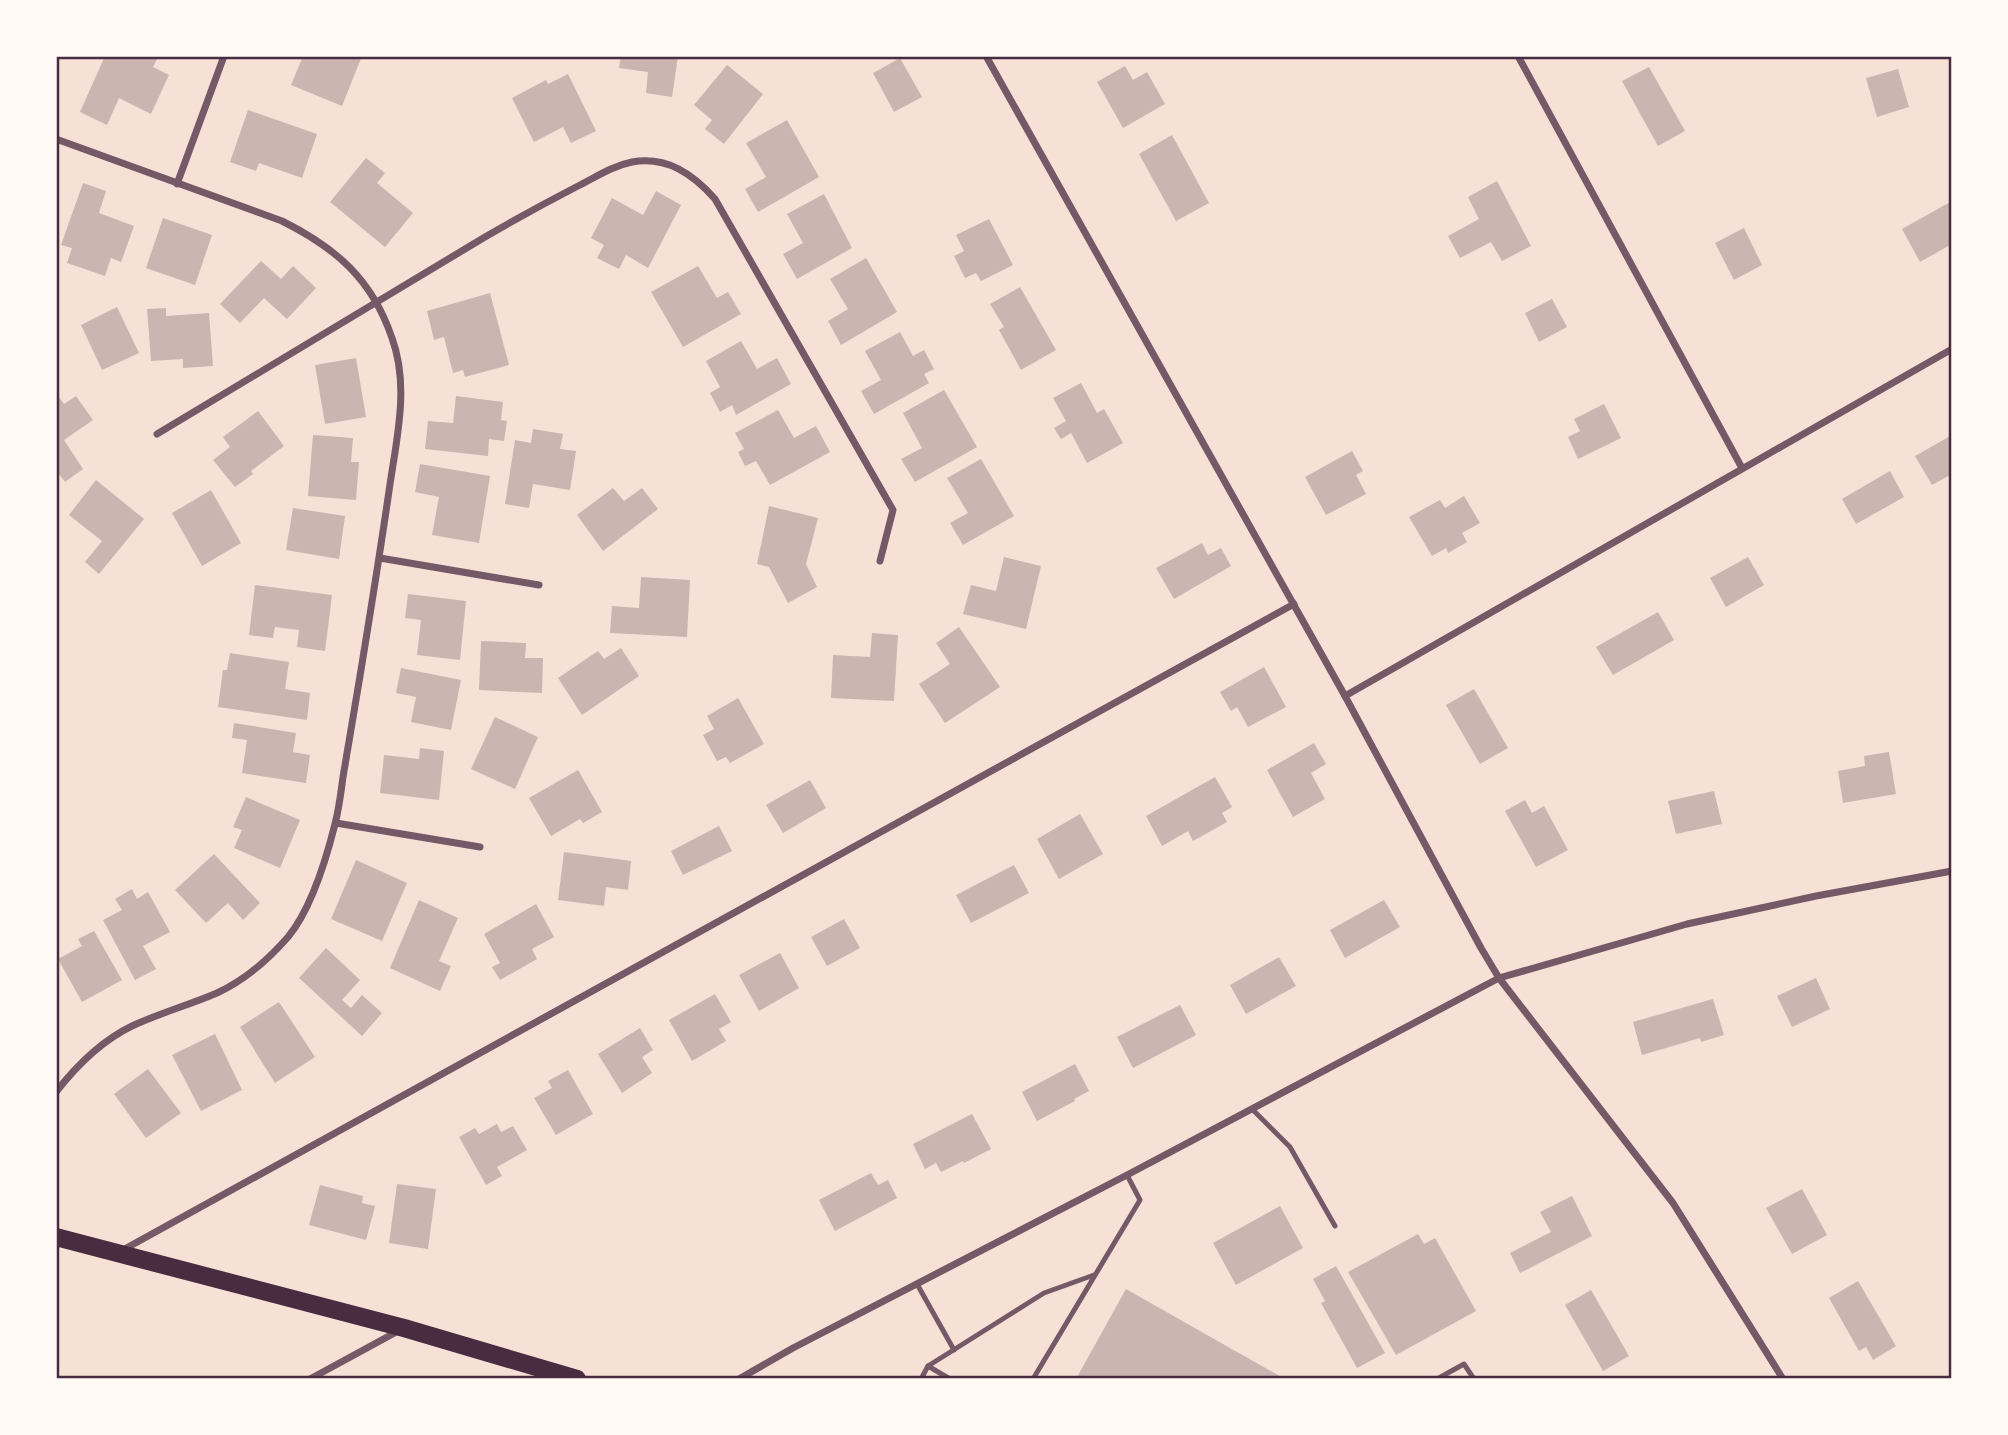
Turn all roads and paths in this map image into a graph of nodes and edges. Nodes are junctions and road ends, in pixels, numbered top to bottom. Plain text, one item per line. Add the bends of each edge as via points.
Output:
1 (224, 56) edge
2 (986, 56) edge
3 (1518, 56) edge
4 (56, 139) edge
5 (177, 184) junction
6 (376, 301) junction
7 (1952, 349) edge
8 (157, 434) dead end
9 (1742, 468) junction
10 (380, 558) junction
11 (880, 561) dead end
12 (539, 585) dead end
13 (1294, 604) junction
14 (1345, 696) junction
15 (336, 823) junction
16 (480, 847) dead end
17 (1952, 871) edge
18 (1499, 978) junction
19 (56, 1091) edge
20 (1252, 1109) junction
21 (1127, 1175) junction
22 (1335, 1226) dead end
23 (56, 1237) edge
24 (117, 1253) junction
25 (1094, 1275) junction
26 (917, 1284) junction
27 (404, 1328) junction
28 (954, 1350) junction
29 (928, 1366) junction
30 (310, 1379) edge
31 (577, 1379) edge
32 (740, 1379) edge
33 (921, 1379) edge
34 (950, 1379) edge
35 (1033, 1379) edge
36 (1437, 1379) edge
37 (1474, 1379) edge
38 (1783, 1379) edge

1 - 5 street
2 - 13 street
3 - 9 street
4 - 5 street
5 - 6 street via 310,235 355,272
6 - 8 street
6 - 10 street via 393,339 401,402
6 - 11 street via 613,167 653,162 680,169 715,199 893,510
7 - 9 street
9 - 14 street
10 - 12 street
10 - 15 street
13 - 14 street
13 - 24 street
14 - 18 street
15 - 16 street
15 - 19 street via 306,908 269,958 217,993 130,1027 95,1050
17 - 18 street via 1687,924
18 - 20 street
18 - 38 street via 1673,1203
20 - 21 street
20 - 22 lane via 1290,1147
21 - 25 lane via 1140,1200
21 - 26 street
23 - 24 main road
24 - 27 main road
25 - 28 lane via 1044,1293
25 - 35 lane
26 - 28 lane
26 - 32 street
27 - 30 street
27 - 31 main road
28 - 29 lane
29 - 33 lane
29 - 34 lane
36 - 37 lane via 1464,1364

